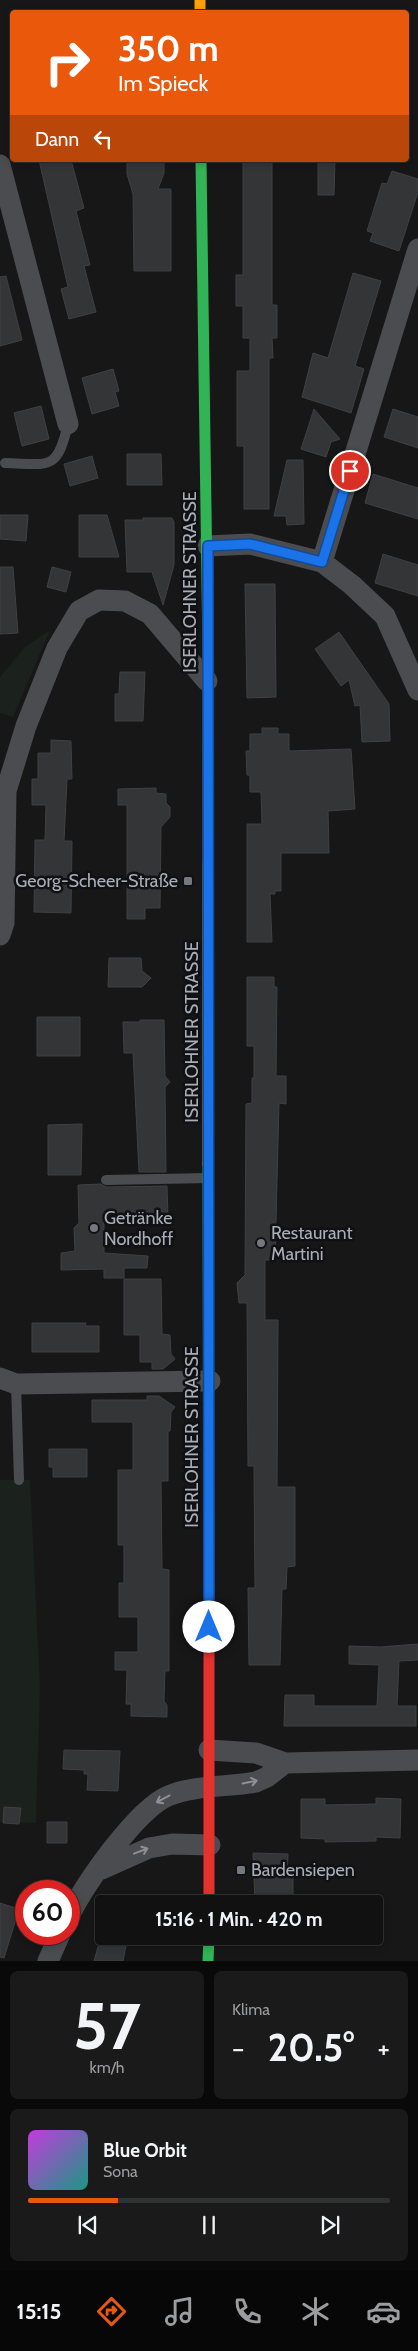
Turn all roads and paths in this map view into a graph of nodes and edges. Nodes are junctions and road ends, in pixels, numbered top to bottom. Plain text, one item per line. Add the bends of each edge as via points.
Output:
1 (202, 162) edge
2 (0, 164) edge
3 (418, 250) edge
4 (68, 424) joint
5 (5, 463) dead end
6 (208, 546) junction
7 (322, 562) junction
8 (416, 676) edge
9 (207, 681) junction
10 (0, 935) edge
11 (210, 1178) junction
12 (106, 1180) dead end
13 (8, 1381) edge
14 (210, 1381) junction
15 (19, 1480) dead end
16 (210, 1750) junction
17 (418, 1760) edge
18 (285, 1763) junction
19 (210, 1788) junction
20 (210, 1844) junction
21 (97, 1872) junction
22 (80, 1893) edge
23 (209, 1895) edge
24 (55, 1945) edge
25 (209, 1945) edge
26 (48, 1961) edge
27 (208, 1961) edge

1 - 6 main road, ISERLOHNER STRASSE
2 - 4 street
3 - 7 street
4 - 5 lane via 56,459 45,464
6 - 7 street via 250,544
6 - 9 main road, ISERLOHNER STRASSE
7 - 8 street via 385,616
9 - 10 street via 150,614 125,601 99,600 79,611 57,648 26,726 6,791 4,923
9 - 11 main road, ISERLOHNER STRASSE
11 - 12 lane
11 - 14 main road, ISERLOHNER STRASSE
13 - 14 street
13 - 15 lane
14 - 16 main road, ISERLOHNER STRASSE
16 - 18 street via 256,1752
16 - 19 main road, ISERLOHNER STRASSE
17 - 18 street
19 -> 18 street via 256,1782
19 - 20 main road, ISERLOHNER STRASSE
19 -> 21 street via 170,1795 156,1802 131,1826
21 -> 20 street via 149,1848
20 - 23 main road, ISERLOHNER STRASSE
21 - 22 street
24 - 26 street
25 - 27 main road

